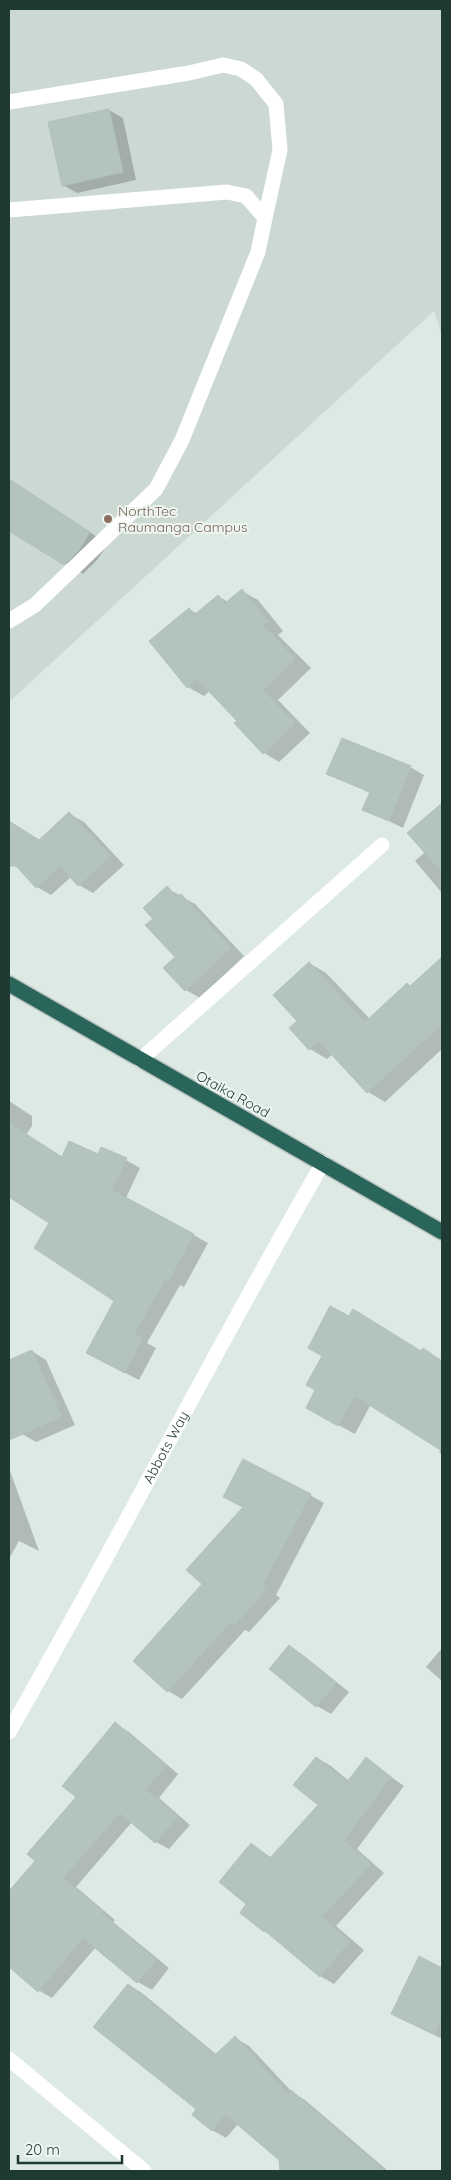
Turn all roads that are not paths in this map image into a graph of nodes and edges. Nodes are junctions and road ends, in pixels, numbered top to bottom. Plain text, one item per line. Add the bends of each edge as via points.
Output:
1 (9, 102) edge
2 (9, 210) edge
3 (265, 218) junction
4 (9, 621) edge
5 (382, 845) dead end
6 (9, 984) edge
7 (140, 1060) junction
8 (323, 1163) junction
9 (442, 1232) edge
10 (9, 1732) edge
11 (9, 2059) edge
12 (144, 2171) edge

1 - 3 street via 223,65 241,69 256,79 276,104 280,150
2 - 3 street via 227,192 246,196
3 - 4 street via 251,270 182,440 156,489 35,605
5 - 7 street
6 - 7 highway, Otaika Road
7 - 8 highway, Otaika Road
8 - 9 highway, Otaika Road
8 - 10 street, Abbots Way
11 - 12 street

